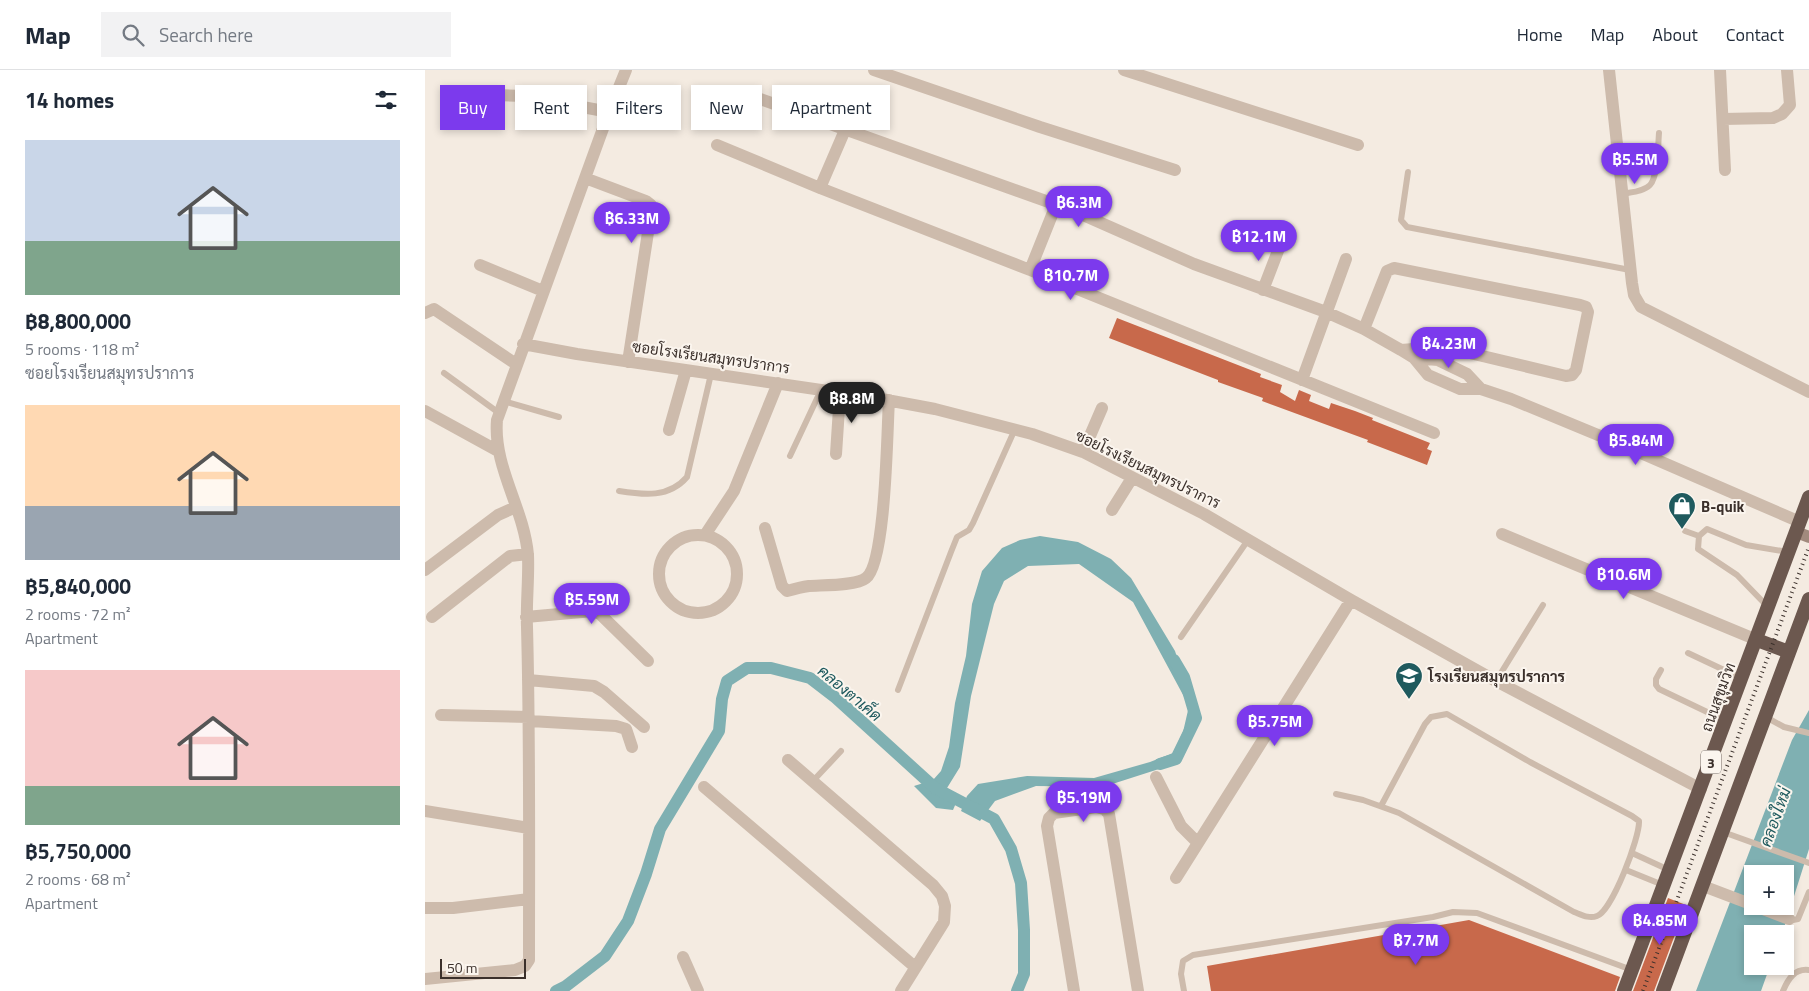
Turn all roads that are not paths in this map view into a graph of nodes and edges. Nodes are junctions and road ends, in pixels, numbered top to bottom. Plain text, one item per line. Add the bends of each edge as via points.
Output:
1 (626, 70) edge
2 (874, 70) edge
3 (1124, 70) edge
4 (1609, 70) edge
5 (1720, 70) edge
6 (1787, 70) edge
7 (907, 75) edge
8 (620, 85) edge
9 (505, 95) edge
10 (597, 110) edge
11 (1723, 119) junction
12 (602, 130) edge
13 (845, 130) joint
14 (1659, 133) dead end
15 (717, 145) dead end
16 (1358, 145) dead end
17 (1175, 170) dead end
18 (1725, 170) dead end
19 (1408, 172) dead end
20 (585, 178) junction
21 (820, 188) junction
22 (1622, 194) junction
23 (1057, 205) junction
24 (1281, 243) dead end
25 (1346, 259) dead end
26 (480, 265) dead end
27 (1030, 270) junction
28 (1631, 270) junction
29 (1263, 290) junction
30 (543, 291) junction
31 (1326, 312) junction
32 (425, 313) edge
33 (1364, 329) junction
34 (523, 344) junction
35 (1401, 350) junction
36 (628, 362) junction
37 (516, 364) junction
38 (687, 370) junction
39 (444, 372) dead end
40 (711, 374) junction
41 (1302, 380) junction
42 (778, 383) junction
43 (821, 390) junction
44 (1809, 392) edge
45 (840, 393) junction
46 (889, 400) junction
47 (501, 407) junction
48 (1103, 408) dead end
49 (425, 411) edge
50 (559, 418) dead end
51 (1015, 429) junction
52 (669, 430) dead end
53 (1434, 433) dead end
54 (498, 452) junction
55 (1083, 452) junction
56 (836, 454) dead end
57 (790, 456) dead end
58 (1132, 478) junction
59 (619, 491) dead end
60 (1808, 504) edge
61 (516, 507) junction
62 (1112, 510) dead end
63 (765, 528) dead end
64 (1802, 530) edge
65 (1685, 531) dead end
66 (1502, 534) dead end
67 (705, 535) junction
68 (1699, 536) junction
69 (1249, 540) junction
70 (1789, 552) junction
71 (528, 554) junction
72 (425, 570) edge
73 (1809, 599) edge
74 (1351, 600) junction
75 (1543, 605) dead end
76 (1769, 608) junction
77 (432, 617) dead end
78 (527, 617) junction
79 (1181, 637) dead end
80 (1757, 640) junction
81 (1789, 652) junction
82 (1688, 653) dead end
83 (648, 661) dead end
84 (1661, 670) dead end
85 (1742, 678) junction
86 (528, 680) junction
87 (1496, 681) junction
88 (898, 690) dead end
89 (441, 715) dead end
90 (1764, 716) junction
91 (529, 719) junction
92 (1726, 721) junction
93 (644, 727) dead end
94 (1809, 733) edge
95 (632, 747) dead end
96 (841, 751) dead end
97 (788, 760) dead end
98 (1156, 777) dead end
99 (812, 782) junction
100 (704, 787) dead end
101 (1701, 789) junction
102 (1336, 794) dead end
103 (1381, 806) junction
104 (425, 811) edge
105 (529, 828) junction
106 (1723, 832) junction
107 (1198, 843) junction
108 (1631, 853) junction
109 (1809, 863) edge
110 (1626, 870) junction
111 (1669, 870) junction
112 (1176, 878) dead end
113 (1663, 886) junction
114 (1703, 886) junction
115 (1809, 892) edge
116 (529, 899) junction
117 (1744, 902) edge
118 (425, 908) edge
119 (1806, 910) edge
120 (1778, 915) edge
121 (1789, 919) joint
122 (683, 957) dead end
123 (915, 967) junction
124 (1631, 970) junction
125 (1809, 970) edge
126 (425, 979) edge
127 (698, 991) edge
128 (901, 991) edge
129 (1074, 991) edge
130 (1138, 991) edge
131 (1184, 991) edge
132 (1624, 991) edge
133 (1663, 991) edge
134 (1783, 991) edge

1 - 8 street
2 - 7 street
3 - 16 street
4 - 22 street
5 - 11 street
6 - 11 street via 1789,105 1783,114 1773,118
7 - 17 street via 1040,127
9 - 10 street
11 - 18 street
12 - 20 street
13 - 21 street
13 - 23 street
14 - 22 lane via 1655,175 1650,185
15 - 21 street
19 - 28 lane via 1401,220 1407,227
20 - 30 street
20 - 36 street via 651,205
21 - 27 street
22 - 28 street
23 - 27 street
23 - 29 street
24 - 29 street
25 - 31 street
26 - 30 street
27 - 41 street
28 - 44 street via 1634,295 1641,307
29 - 31 street
30 - 34 street
31 - 33 street
31 - 41 street
32 - 37 street via 434,309
33 - 35 street
33 - 35 street via 1387,271 1394,268 1580,305 1588,312 1572,375 1440,347
34 - 36 street, ซอยโรงเรียนสมุทรปราการ
34 - 37 street
35 - 64 street via 1414,358 1438,360 1467,374 1481,388 1627,447
36 - 38 street, ซอยโรงเรียนสมุทรปราการ
37 - 47 street
38 - 40 street, ซอยโรงเรียนสมุทรปราการ
38 - 52 street
39 - 47 lane
40 - 42 street, ซอยโรงเรียนสมุทรปราการ
40 - 59 lane via 687,477 680,485 658,494
41 - 53 street
42 - 43 street, ซอยโรงเรียนสมุทรปราการ
42 - 67 street via 734,491
43 - 45 street, ซอยโรงเรียนสมุทรปราการ
43 - 57 lane
45 - 46 street, ซอยโรงเรียนสมุทรปราการ
45 - 56 street
46 - 51 street, ซอยโรงเรียนสมุทรปราการ
46 - 63 street via 882,529 871,573 865,579 787,591 782,586
47 - 50 lane
47 - 54 street via 495,436
48 - 55 street
49 - 54 street
51 - 55 street, ซอยโรงเรียนสมุทรปราการ
51 - 88 lane via 973,523 969,530 957,537
54 - 61 street
55 - 58 street, ซอยโรงเรียนสมุทรปราการ
58 - 62 street
58 - 69 street, ซอยโรงเรียนสมุทรปราการ
60 - 64 highway, ถนนสุขุมวิท / 3
61 - 71 street
61 - 72 street via 498,515
64 - 70 highway, ถนนสุขุมวิท / 3
65 - 68 lane
66 - 80 street
67 - 67 street via 685,536 672,544 658,569 659,583 665,596 676,607 689,612 704,613 717,608 729,599 736,586 734,557 725,545
68 - 70 lane via 1707,529 1746,545
68 - 76 lane via 1698,549 1737,575
69 - 74 street, ซอยโรงเรียนสมุทรปราการ
69 - 79 lane
70 - 76 highway, ถนนสุขุมวิท / 3
71 - 77 street via 511,556
71 - 78 street
73 - 81 highway, 3
74 - 87 street, ซอยโรงเรียนสมุทรปราการ
74 - 107 street
75 - 87 lane
76 - 80 highway, ถนนสุขุมวิท / 3
78 - 83 street via 593,611
78 - 86 street
80 - 81 highway
80 - 85 highway, ถนนสุขุมวิท / 3
81 - 90 highway, 3
82 - 85 lane
84 - 92 lane via 1655,682 1659,689
85 - 92 highway, ถนนสุขุมวิท / 3
86 - 91 street
86 - 93 street via 594,686
87 - 101 street, ซอยโรงเรียนสมุทรปราการ
89 - 91 street
90 - 94 lane via 1784,727
90 - 106 highway, 3
91 - 95 street via 616,726 626,729
91 - 105 street
92 - 101 highway, ถนนสุขุมวิท / 3
96 - 99 lane
97 - 99 street
98 - 107 street via 1181,826
99 - 123 street via 942,896 944,922
100 - 123 street
101 - 111 highway, ถนนสุขุมวิท / 3
102 - 103 lane
103 - 108 lane via 1425,724 1431,717 1447,714 1633,816 1639,821 1639,829
103 - 110 lane via 1589,918 1599,916 1605,909
104 - 105 street
105 - 116 street
106 - 109 lane
106 - 114 highway, 3
107 - 112 street
108 - 110 lane
108 - 111 lane
110 - 113 lane
111 - 113 highway, ถนนสุขุมวิท / 3
113 - 124 highway, ถนนสุขุมวิท / 3
114 - 117 street
114 - 133 highway, 3
115 - 119 lane
116 - 118 street
116 - 126 street via 529,960 525,966 515,970
119 - 121 lane via 1799,919
120 - 121 street
122 - 127 street
123 - 128 street
124 - 131 lane via 1477,912 1453,912 1193,955 1183,961
124 - 132 highway, ถนนสุขุมวิท / 3
125 - 134 lane via 1796,972
129 - 130 street via 1047,826 1054,813 1096,807 1109,814

